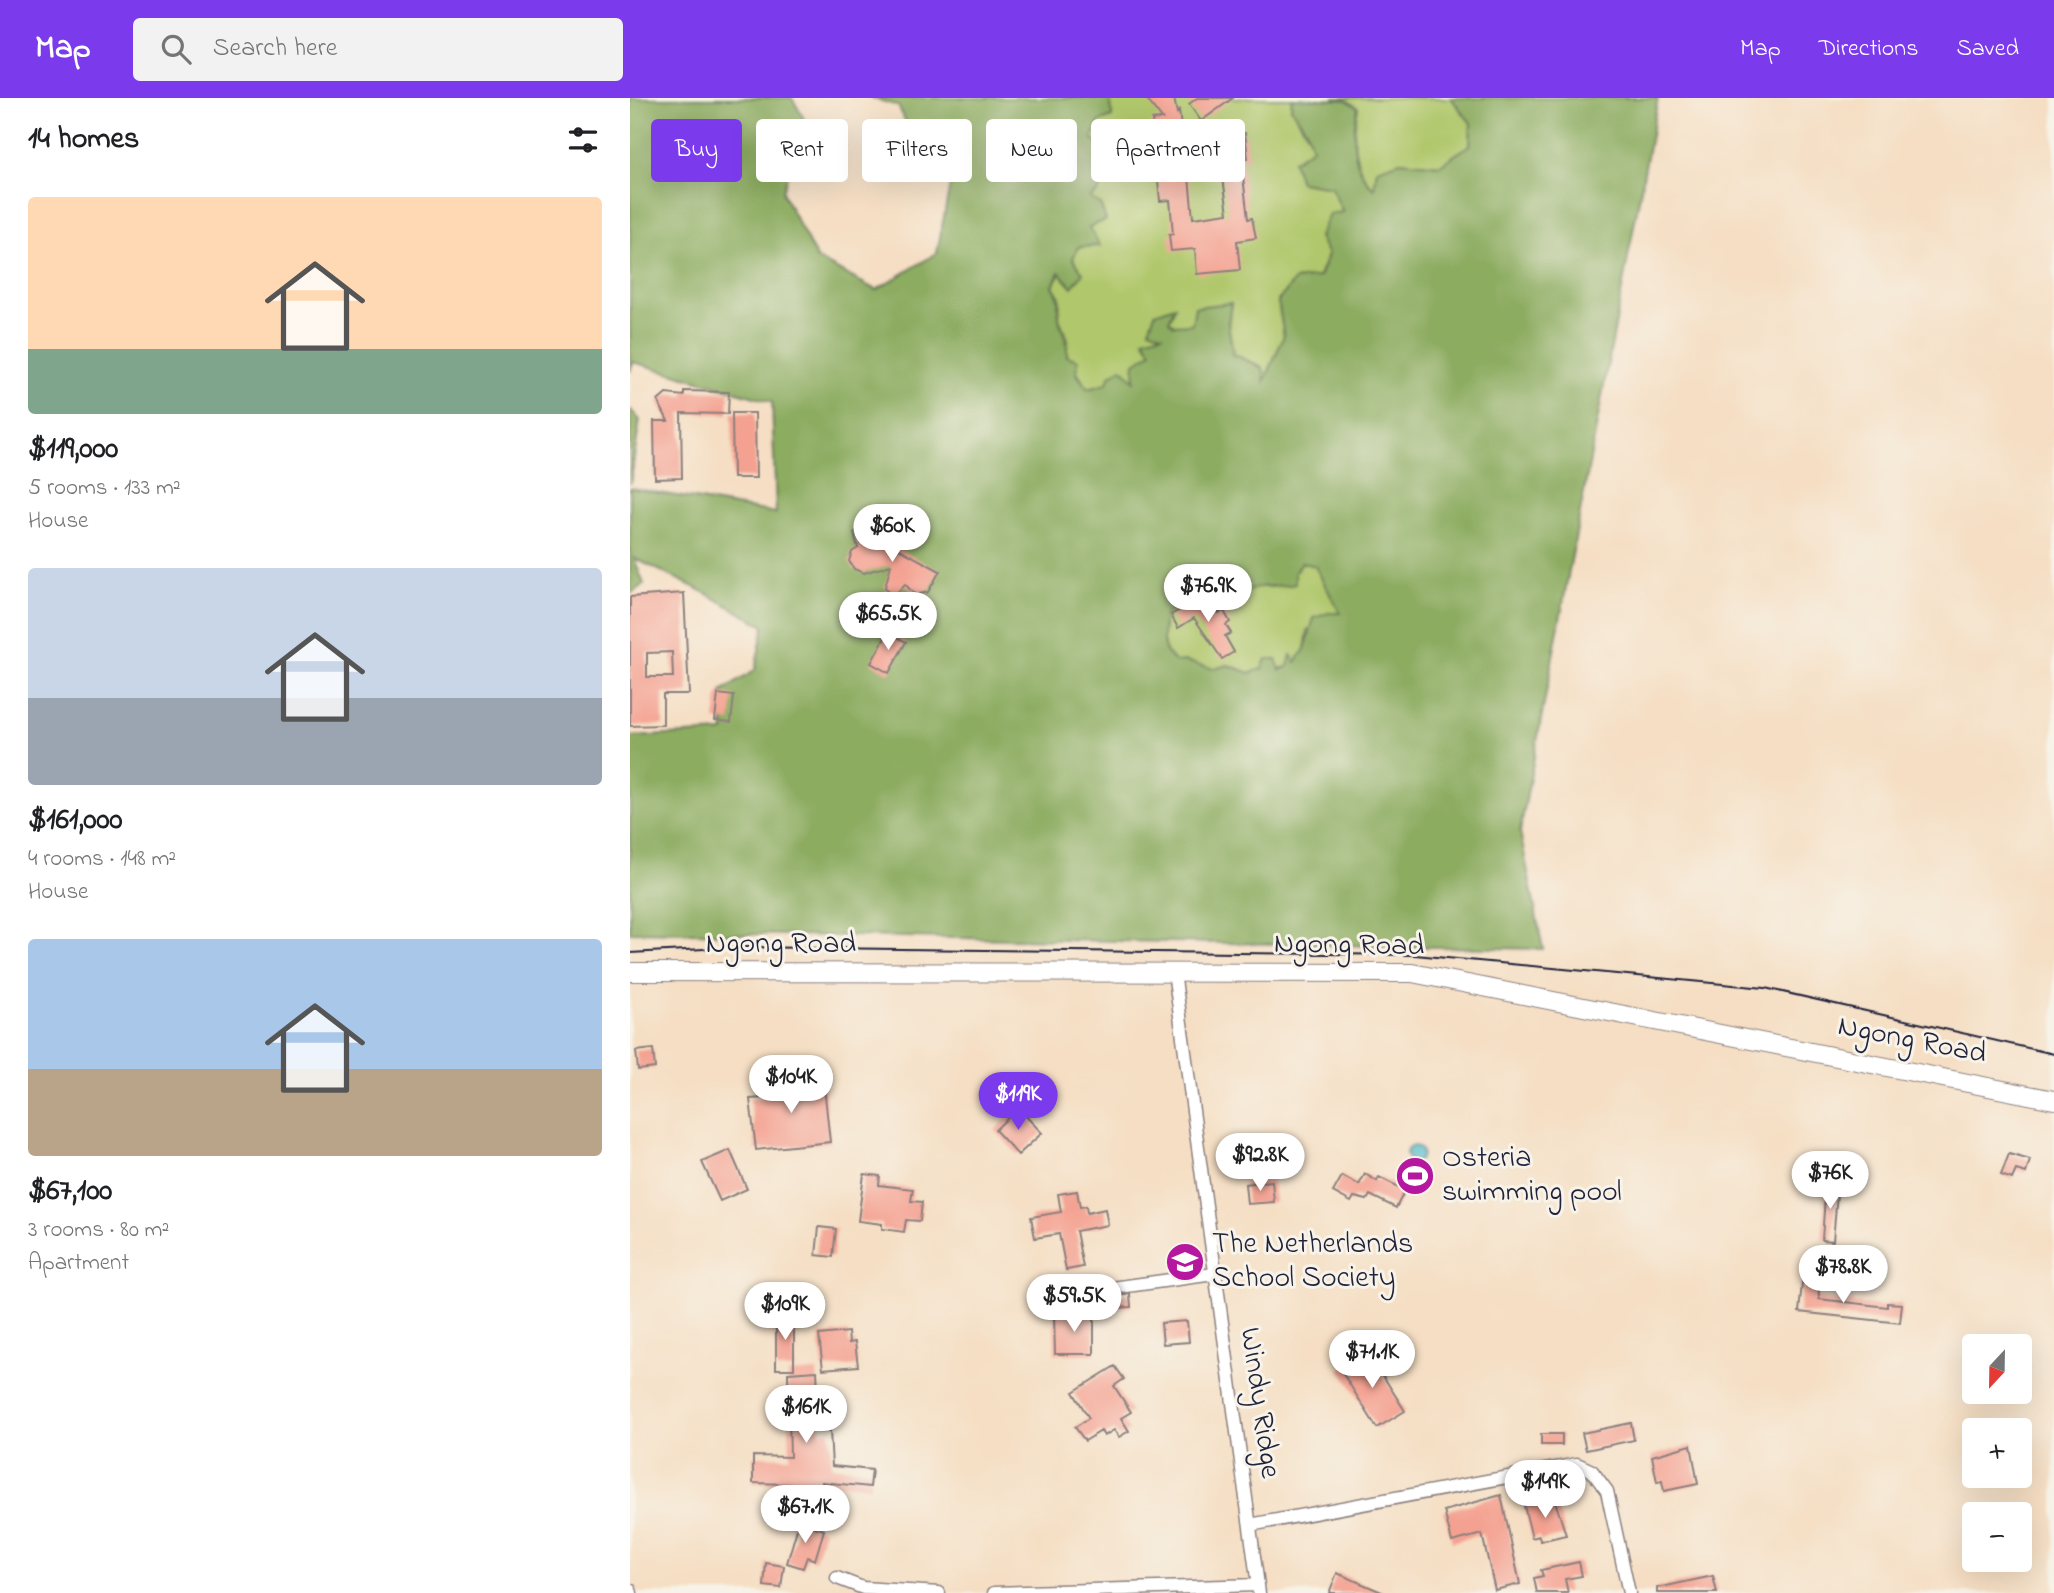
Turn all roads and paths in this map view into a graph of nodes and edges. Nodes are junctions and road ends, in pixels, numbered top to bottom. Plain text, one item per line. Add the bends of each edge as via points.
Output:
1 (630, 972) edge
2 (1174, 972) junction
3 (2054, 1100) edge
4 (1214, 1274) junction
5 (1105, 1289) dead end
6 (1250, 1525) junction
7 (837, 1578) dead end
8 (1258, 1589) edge
9 (939, 1593) edge
10 (994, 1593) edge
11 (1629, 1593) edge

1 - 2 main road, Ngong Road
2 - 3 main road, Ngong Road via 1441,976
2 - 4 street, Windy Ridge
4 - 5 street
4 - 6 street, Windy Ridge
6 - 8 street, Windy Ridge
6 - 11 street via 1577,1464 1592,1471 1607,1491
7 - 9 street via 863,1588
8 - 10 street

